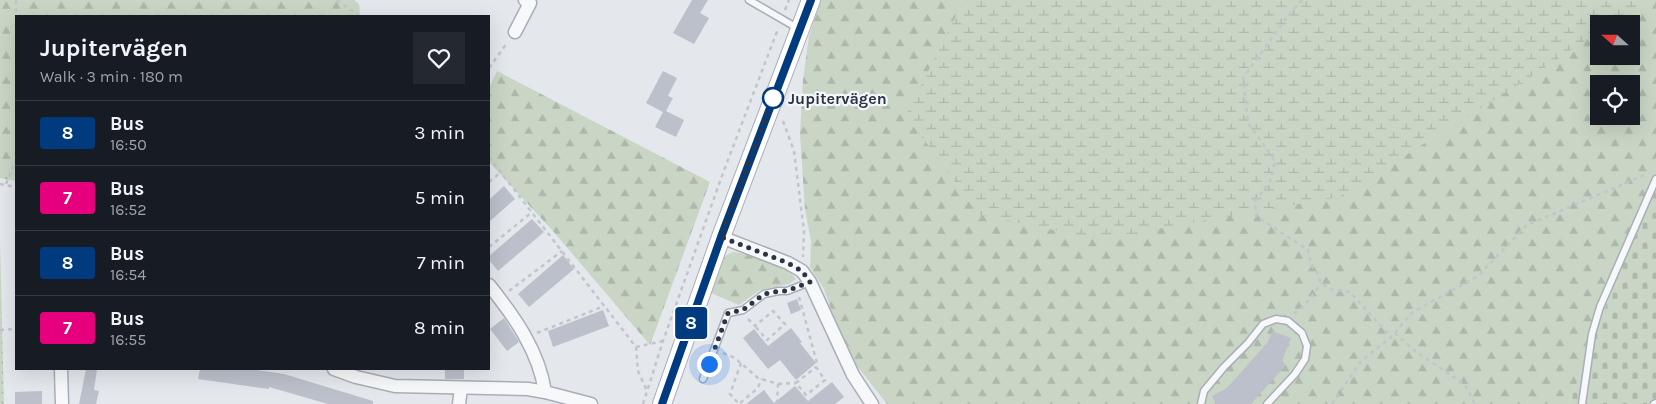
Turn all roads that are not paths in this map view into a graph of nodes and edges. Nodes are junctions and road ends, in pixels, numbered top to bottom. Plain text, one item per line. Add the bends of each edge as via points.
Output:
1 (749, 0) edge
2 (811, 0) edge
3 (529, 1) edge
4 (800, 29) junction
5 (515, 32) road end
6 (1656, 179) edge
7 (721, 237) junction
8 (810, 282) junction
9 (490, 286) edge
10 (61, 370) edge
11 (337, 370) edge
12 (703, 379) dead end
13 (461, 388) junction
14 (545, 392) junction
15 (62, 404) edge
16 (459, 404) edge
17 (591, 404) edge
18 (662, 404) edge
19 (872, 404) edge
20 (1201, 404) edge
21 (1267, 404) edge
22 (1582, 404) edge

1 - 4 lane
2 - 4 street
3 - 5 street
4 - 7 street
6 - 22 lane via 1600,308 1592,334
7 - 8 street via 788,263 802,271
7 - 18 street
8 - 12 lane via 797,288 764,294 741,310 728,313
8 - 19 street via 853,375
9 - 14 street via 536,356
10 - 15 street
11 - 13 street via 395,386
13 - 14 street
13 - 16 street
14 - 17 street
20 - 21 lane via 1204,391 1263,324 1276,319 1288,321 1302,333 1307,346 1305,359

